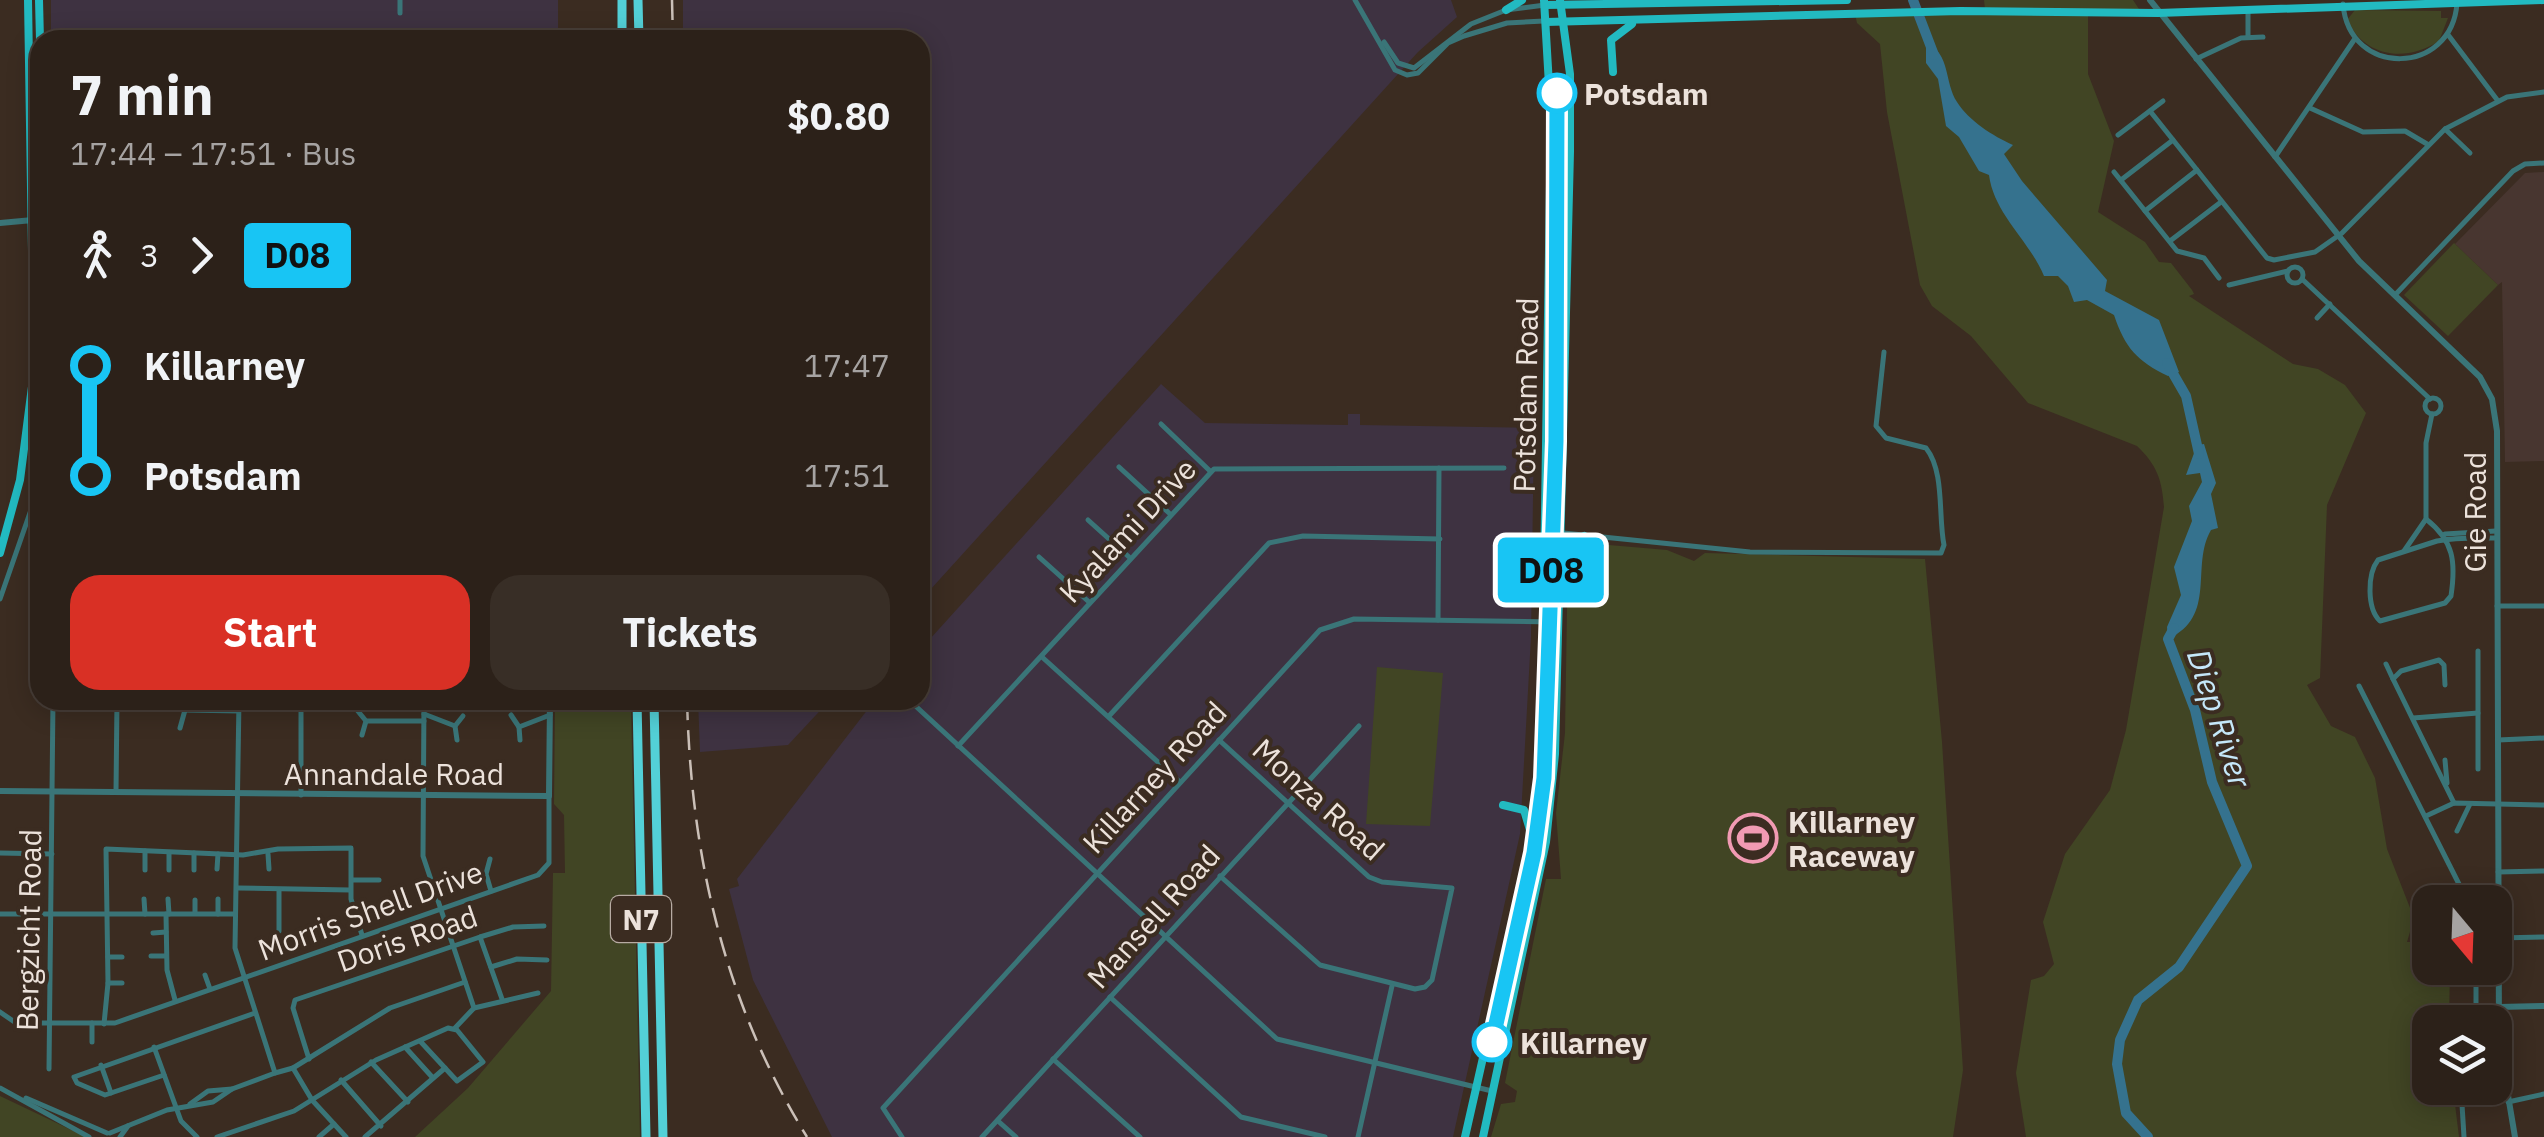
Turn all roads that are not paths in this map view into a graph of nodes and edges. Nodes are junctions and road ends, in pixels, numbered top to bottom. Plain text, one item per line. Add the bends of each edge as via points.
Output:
1 (28, 0) edge
2 (39, 0) edge
3 (400, 0) edge
4 (622, 0) edge
5 (638, 0) edge
6 (1358, 0) edge
7 (1522, 0) edge
8 (1598, 0) edge
9 (1847, 0) edge
10 (2150, 0) edge
11 (2544, 0) edge
12 (1735, 1) edge
13 (1561, 2) edge
14 (2457, 2) edge
15 (1544, 3) edge
16 (1620, 3) junction
17 (2343, 4) junction
18 (2248, 8) junction
19 (1506, 10) junction
20 (2158, 13) junction
21 (400, 14) dead end
22 (1546, 22) junction
23 (1636, 22) junction
24 (1565, 23) junction
25 (40, 30) edge
26 (622, 30) edge
27 (639, 30) edge
28 (2449, 36) junction
29 (2263, 37) dead end
30 (2248, 38) junction
31 (2354, 40) junction
32 (2199, 56) junction
33 (1410, 72) junction
34 (1613, 72) dead end
35 (2544, 92) edge
36 (2162, 101) dead end
37 (2498, 101) junction
38 (2309, 107) junction
39 (2150, 111) junction
40 (2445, 129) junction
41 (2118, 136) dead end
42 (2173, 140) junction
43 (2427, 144) junction
44 (2470, 153) dead end
45 (1570, 156) junction
46 (2274, 157) junction
47 (1551, 158) junction
48 (2544, 163) edge
49 (2196, 170) junction
50 (2114, 172) dead end
51 (2120, 180) junction
52 (2221, 202) junction
53 (2145, 211) junction
54 (29, 221) junction
55 (0, 223) edge
56 (2338, 235) junction
57 (2170, 241) junction
58 (30, 252) edge
59 (2219, 278) dead end
60 (2230, 285) dead end
61 (2395, 294) junction
62 (2330, 304) junction
63 (2317, 318) dead end
64 (1884, 352) dead end
65 (2430, 399) junction
66 (30, 406) edge
67 (2432, 414) junction
68 (1161, 424) dead end
69 (1120, 467) dead end
70 (1439, 468) junction
71 (1504, 468) dead end
72 (1210, 471) junction
73 (30, 513) edge
74 (1169, 513) junction
75 (2426, 519) junction
76 (1088, 520) dead end
77 (1544, 531) junction
78 (1562, 533) junction
79 (2496, 534) junction
80 (1584, 536) junction
81 (2446, 536) junction
82 (1440, 538) junction
83 (1562, 547) junction
84 (0, 553) edge
85 (2403, 553) junction
86 (1039, 557) dead end
87 (1129, 558) junction
88 (0, 600) edge
89 (1089, 602) junction
90 (2498, 606) junction
91 (2544, 606) edge
92 (1438, 620) junction
93 (1542, 621) junction
94 (1560, 622) junction
95 (2478, 651) dead end
96 (1041, 656) junction
97 (2386, 664) dead end
98 (2393, 679) junction
99 (2445, 685) dead end
100 (2359, 686) dead end
101 (53, 710) edge
102 (117, 710) edge
103 (185, 710) joint
104 (239, 710) joint
105 (357, 710) dead end
106 (424, 710) edge
107 (550, 710) edge
108 (637, 710) edge
109 (654, 710) edge
110 (920, 710) edge
111 (301, 711) dead end
112 (2478, 713) junction
113 (511, 715) dead end
114 (463, 716) dead end
115 (550, 716) junction
116 (1109, 716) junction
117 (424, 717) junction
118 (2413, 718) junction
119 (366, 721) junction
120 (455, 726) junction
121 (1359, 726) dead end
122 (520, 727) junction
123 (180, 728) dead end
124 (362, 736) dead end
125 (2544, 738) edge
126 (457, 740) dead end
127 (520, 740) dead end
128 (1219, 740) junction
129 (2498, 740) junction
130 (958, 746) junction
131 (2445, 760) dead end
132 (2478, 769) dead end
133 (1180, 782) junction
134 (2447, 786) junction
135 (0, 791) edge
136 (52, 792) junction
137 (116, 792) junction
138 (239, 794) junction
139 (301, 794) junction
140 (424, 795) junction
141 (549, 796) junction
142 (1288, 802) junction
143 (2454, 803) junction
144 (2470, 804) junction
145 (1503, 805) dead end
146 (2544, 805) edge
147 (2498, 806) junction
148 (2426, 816) junction
149 (2457, 832) dead end
150 (351, 848) junction
151 (359, 848) dead end
152 (146, 851) junction
153 (169, 852) junction
154 (194, 852) junction
155 (0, 853) edge
156 (52, 854) junction
157 (218, 854) junction
158 (268, 854) junction
159 (1530, 854) junction
160 (239, 855) junction
161 (490, 860) dead end
162 (217, 869) dead end
163 (269, 869) dead end
164 (145, 870) dead end
165 (169, 870) dead end
166 (194, 870) dead end
167 (2544, 871) edge
168 (2498, 872) junction
169 (1097, 873) junction
170 (1220, 876) junction
171 (351, 880) junction
172 (379, 880) dead end
173 (2460, 885) edge
174 (2498, 885) edge
175 (238, 888) junction
176 (279, 890) junction
177 (350, 890) junction
178 (491, 891) junction
179 (144, 899) dead end
180 (168, 899) dead end
181 (218, 899) dead end
182 (194, 900) dead end
183 (440, 909) junction
184 (51, 913) junction
185 (0, 914) edge
186 (105, 914) junction
187 (145, 914) junction
188 (168, 914) junction
189 (195, 914) junction
190 (218, 914) junction
191 (236, 914) junction
192 (544, 926) dead end
193 (166, 932) junction
194 (280, 932) dead end
195 (152, 933) dead end
196 (362, 935) junction
197 (480, 936) junction
198 (1163, 937) junction
199 (2544, 937) edge
200 (2512, 938) edge
201 (452, 948) junction
202 (152, 956) dead end
203 (166, 956) junction
204 (108, 957) junction
205 (122, 957) dead end
206 (547, 960) dead end
207 (490, 967) junction
208 (205, 975) dead end
209 (244, 979) junction
210 (465, 982) junction
211 (108, 983) junction
212 (122, 983) dead end
213 (1392, 986) junction
214 (210, 989) junction
215 (538, 993) dead end
216 (1110, 998) junction
217 (502, 999) junction
218 (176, 1000) junction
219 (2544, 1006) edge
220 (2512, 1007) edge
221 (474, 1008) junction
222 (0, 1012) edge
223 (255, 1013) junction
224 (50, 1023) junction
225 (92, 1023) junction
226 (104, 1024) junction
227 (453, 1028) junction
228 (420, 1040) junction
229 (92, 1042) dead end
230 (154, 1046) junction
231 (404, 1047) junction
232 (309, 1059) junction
233 (1053, 1059) junction
234 (371, 1062) junction
235 (101, 1065) junction
236 (1374, 1066) junction
237 (49, 1068) dead end
238 (293, 1068) junction
239 (445, 1068) junction
240 (276, 1073) junction
241 (164, 1075) junction
242 (434, 1078) junction
243 (341, 1080) junction
244 (1476, 1087) junction
245 (0, 1088) edge
246 (232, 1089) junction
247 (1494, 1092) junction
248 (111, 1093) junction
249 (2544, 1094) edge
250 (18, 1096) junction
251 (312, 1100) junction
252 (2512, 1101) edge
253 (408, 1102) junction
254 (2462, 1105) edge
255 (2509, 1105) edge
256 (188, 1106) junction
257 (176, 1109) junction
258 (998, 1121) junction
259 (334, 1124) junction
260 (382, 1126) junction
261 (110, 1135) edge
262 (227, 1136) edge
263 (90, 1137) edge
264 (197, 1137) edge
265 (217, 1137) edge
266 (319, 1137) edge
267 (346, 1137) edge
268 (365, 1137) edge
269 (646, 1137) edge
270 (663, 1137) edge
271 (902, 1137) edge
272 (982, 1137) edge
273 (1016, 1137) edge
274 (1140, 1137) edge
275 (1326, 1137) edge
276 (1358, 1137) edge
277 (1466, 1137) edge
278 (1483, 1137) edge
279 (2464, 1137) edge
280 (2515, 1137) edge

1 - 54 main road
2 - 25 main road
3 - 21 street
4 - 26 highway
5 - 27 highway
6 - 33 street via 1395,70
7 - 19 main road
8 - 16 main road
9 - 12 main road
10 - 20 street, Gie Road
11 - 14 main road
12 - 16 main road
13 - 15 main road
13 - 16 main road
13 - 24 main road, Potsdam Road
14 - 17 main road
14 - 28 street
15 - 19 street
15 - 22 main road, Potsdam Road
17 - 18 main road
17 - 31 street
18 - 20 main road
18 - 30 street
19 - 33 street via 1459,30
20 - 23 main road via 1960,11
20 - 32 street, Gie Road
22 - 24 main road
22 - 33 street via 1507,23 1453,40 1425,68
22 - 47 main road, Potsdam Road
23 - 24 main road
23 - 34 main road via 1611,40
24 - 45 main road, Potsdam Road
28 - 31 street via 2427,52 2400,58
28 - 37 street
29 - 30 street
30 - 32 street
31 - 38 street
32 - 46 street, Gie Road
35 - 37 street
36 - 39 street
37 - 40 street
38 - 43 street via 2363,132 2406,131
38 - 46 street
39 - 41 street
39 - 42 street
40 - 43 street
40 - 44 street
42 - 49 street
42 - 51 street
43 - 56 street
45 - 47 main road
45 - 78 main road, Potsdam Road
46 - 56 street, Gie Road
47 - 77 main road, Potsdam Road
48 - 61 street via 2516,169
49 - 52 street
49 - 53 street
50 - 51 street
51 - 53 street
52 - 56 street via 2270,260 2315,252
52 - 57 street
53 - 57 street
54 - 55 street
54 - 58 main road
56 - 61 street, Gie Road
57 - 59 street via 2179,253 2204,258
60 - 62 street via 2300,268 2302,279
61 - 79 street, Gie Road via 2488,390 2497,426
62 - 63 street
62 - 65 street
64 - 80 street via 1876,426 1886,438 1930,453 1941,553 1750,552
65 - 67 street via 2425,406
65 - 67 street via 2441,406
66 - 84 main road via 20,480
67 - 75 street
68 - 72 street
69 - 74 street
70 - 71 street, Kyalami Drive
70 - 72 street, Kyalami Drive
70 - 82 street
72 - 74 street, Kyalami Drive
73 - 88 street
74 - 87 street, Kyalami Drive
75 - 81 street
75 - 85 street
76 - 87 street
77 - 78 street
77 - 93 main road, Potsdam Road
78 - 80 street
78 - 83 main road, Potsdam Road
79 - 81 street
79 - 90 street, Gie Road
80 - 83 main road
81 - 85 street
81 - 85 street via 2452,557 2449,600 2380,620 2371,606 2372,568
82 - 92 street
82 - 116 street via 1303,536 1268,543
83 - 94 main road, Potsdam Road
86 - 89 street
87 - 89 street, Kyalami Drive
89 - 96 street, Kyalami Drive
90 - 91 street
90 - 129 street, Gie Road
92 - 93 street, Killarney Road
92 - 128 street, Killarney Road via 1354,619 1320,630
93 - 94 street, Killarney Road
93 - 159 main road, Potsdam Road via 1542,759
94 - 247 main road, Potsdam Road via 1551,808
95 - 112 street
96 - 116 street
96 - 130 street, Kyalami Drive
97 - 98 street
98 - 99 street via 2401,670 2439,660
98 - 118 street
100 - 148 street
101 - 136 street, Bergzicht Road
102 - 137 street
103 - 104 street
103 - 123 street
104 - 138 street
105 - 119 street
106 - 117 street
107 - 115 street
108 - 269 highway, N7
109 - 270 highway, N7
110 - 130 street
111 - 139 street
112 - 118 street
112 - 132 street
113 - 122 street
114 - 120 street
115 - 122 street
115 - 141 street
116 - 133 street
117 - 119 street
117 - 120 street
117 - 140 street
118 - 134 street
119 - 124 street
120 - 126 street
121 - 142 street, Mansell Road
122 - 127 street
125 - 129 street
128 - 133 street, Killarney Road
128 - 142 street, Monza Road
129 - 147 street, Gie Road
130 - 169 street
131 - 134 street
133 - 169 street, Killarney Road
134 - 143 street
135 - 136 street, Annandale Road
136 - 137 street, Annandale Road
136 - 156 street, Bergzicht Road
137 - 138 street, Annandale Road
138 - 139 street, Annandale Road
138 - 160 street
139 - 140 street, Annandale Road
140 - 141 street, Annandale Road
140 - 183 street via 423,856
141 - 178 street, Morris Shell Drive via 544,872
142 - 170 street, Mansell Road
142 - 213 street, Monza Road via 1370,877 1452,888 1430,983
143 - 144 street
143 - 148 street
144 - 147 street
144 - 149 street
145 - 159 main road via 1528,815
146 - 147 street
147 - 168 street, Gie Road
148 - 173 street
150 - 151 street
150 - 158 street
150 - 171 street
152 - 153 street
152 - 164 street
152 - 186 street via 106,846
153 - 154 street
153 - 165 street
154 - 157 street
154 - 166 street
155 - 156 street
156 - 184 street, Bergzicht Road
157 - 160 street
157 - 162 street
158 - 160 street
158 - 163 street
159 - 244 main road, Potsdam Road
160 - 175 street
161 - 178 street
167 - 168 street
168 - 174 street, Gie Road
169 - 198 street
169 - 271 street, Killarney Road via 883,1108
170 - 198 street, Mansell Road
170 - 213 street via 1320,966
171 - 172 street
171 - 177 street
175 - 176 street
175 - 191 street
176 - 177 street
176 - 194 street
177 - 196 street
178 - 183 street, Morris Shell Drive
179 - 187 street
180 - 188 street
181 - 190 street
182 - 189 street
183 - 196 street, Morris Shell Drive
183 - 201 street
184 - 185 street
184 - 186 street
184 - 224 street, Bergzicht Road
186 - 187 street
186 - 204 street
187 - 188 street
188 - 189 street
188 - 193 street
189 - 190 street
190 - 191 street
191 - 209 street
192 - 197 street, Doris Road
193 - 195 street
193 - 203 street
196 - 209 street, Morris Shell Drive
197 - 201 street, Doris Road
197 - 207 street
198 - 216 street, Mansell Road
198 - 236 street via 1280,1042
199 - 200 street
201 - 210 street
201 - 232 street, Doris Road via 301,997 293,1008
202 - 203 street
203 - 218 street
204 - 205 street
204 - 211 street
206 - 207 street
207 - 217 street
208 - 214 street
209 - 214 street, Morris Shell Drive
209 - 223 street
210 - 221 street
210 - 232 street via 390,1008
211 - 212 street
211 - 226 street
213 - 236 street
214 - 218 street, Morris Shell Drive
215 - 217 street
216 - 233 street, Mansell Road
216 - 275 street via 1238,1114
217 - 221 street
218 - 226 street, Morris Shell Drive
219 - 220 street
221 - 227 street
222 - 224 street, Morris Shell Drive via 16,1023
223 - 230 street
223 - 240 street
224 - 225 street, Morris Shell Drive
224 - 237 street, Bergzicht Road
225 - 226 street, Morris Shell Drive
225 - 229 street
227 - 228 street
227 - 239 street via 483,1062 459,1081
228 - 231 street
228 - 239 street
230 - 235 street
230 - 241 street
231 - 234 street
231 - 242 street
232 - 238 street
233 - 258 street, Mansell Road
233 - 274 street
234 - 243 street
234 - 253 street
235 - 248 street
235 - 248 street via 75,1075 77,1083
236 - 244 street
236 - 276 street
238 - 240 street
238 - 251 street
239 - 242 street
240 - 246 street
241 - 248 street
241 - 257 street
242 - 253 street
243 - 251 street
243 - 260 street
244 - 247 street
244 - 277 main road, Potsdam Road
245 - 250 street
246 - 256 street via 220,1099
246 - 256 street via 208,1091
247 - 278 main road, Potsdam Road
249 - 252 street
250 - 261 street
250 - 263 street
251 - 259 street
251 - 262 street
253 - 260 street
254 - 279 street
255 - 280 street, Gie Road
256 - 257 street
257 - 261 street
257 - 264 street
258 - 272 street, Mansell Road
258 - 273 street
259 - 266 street
259 - 267 street
260 - 268 street
262 - 265 street

